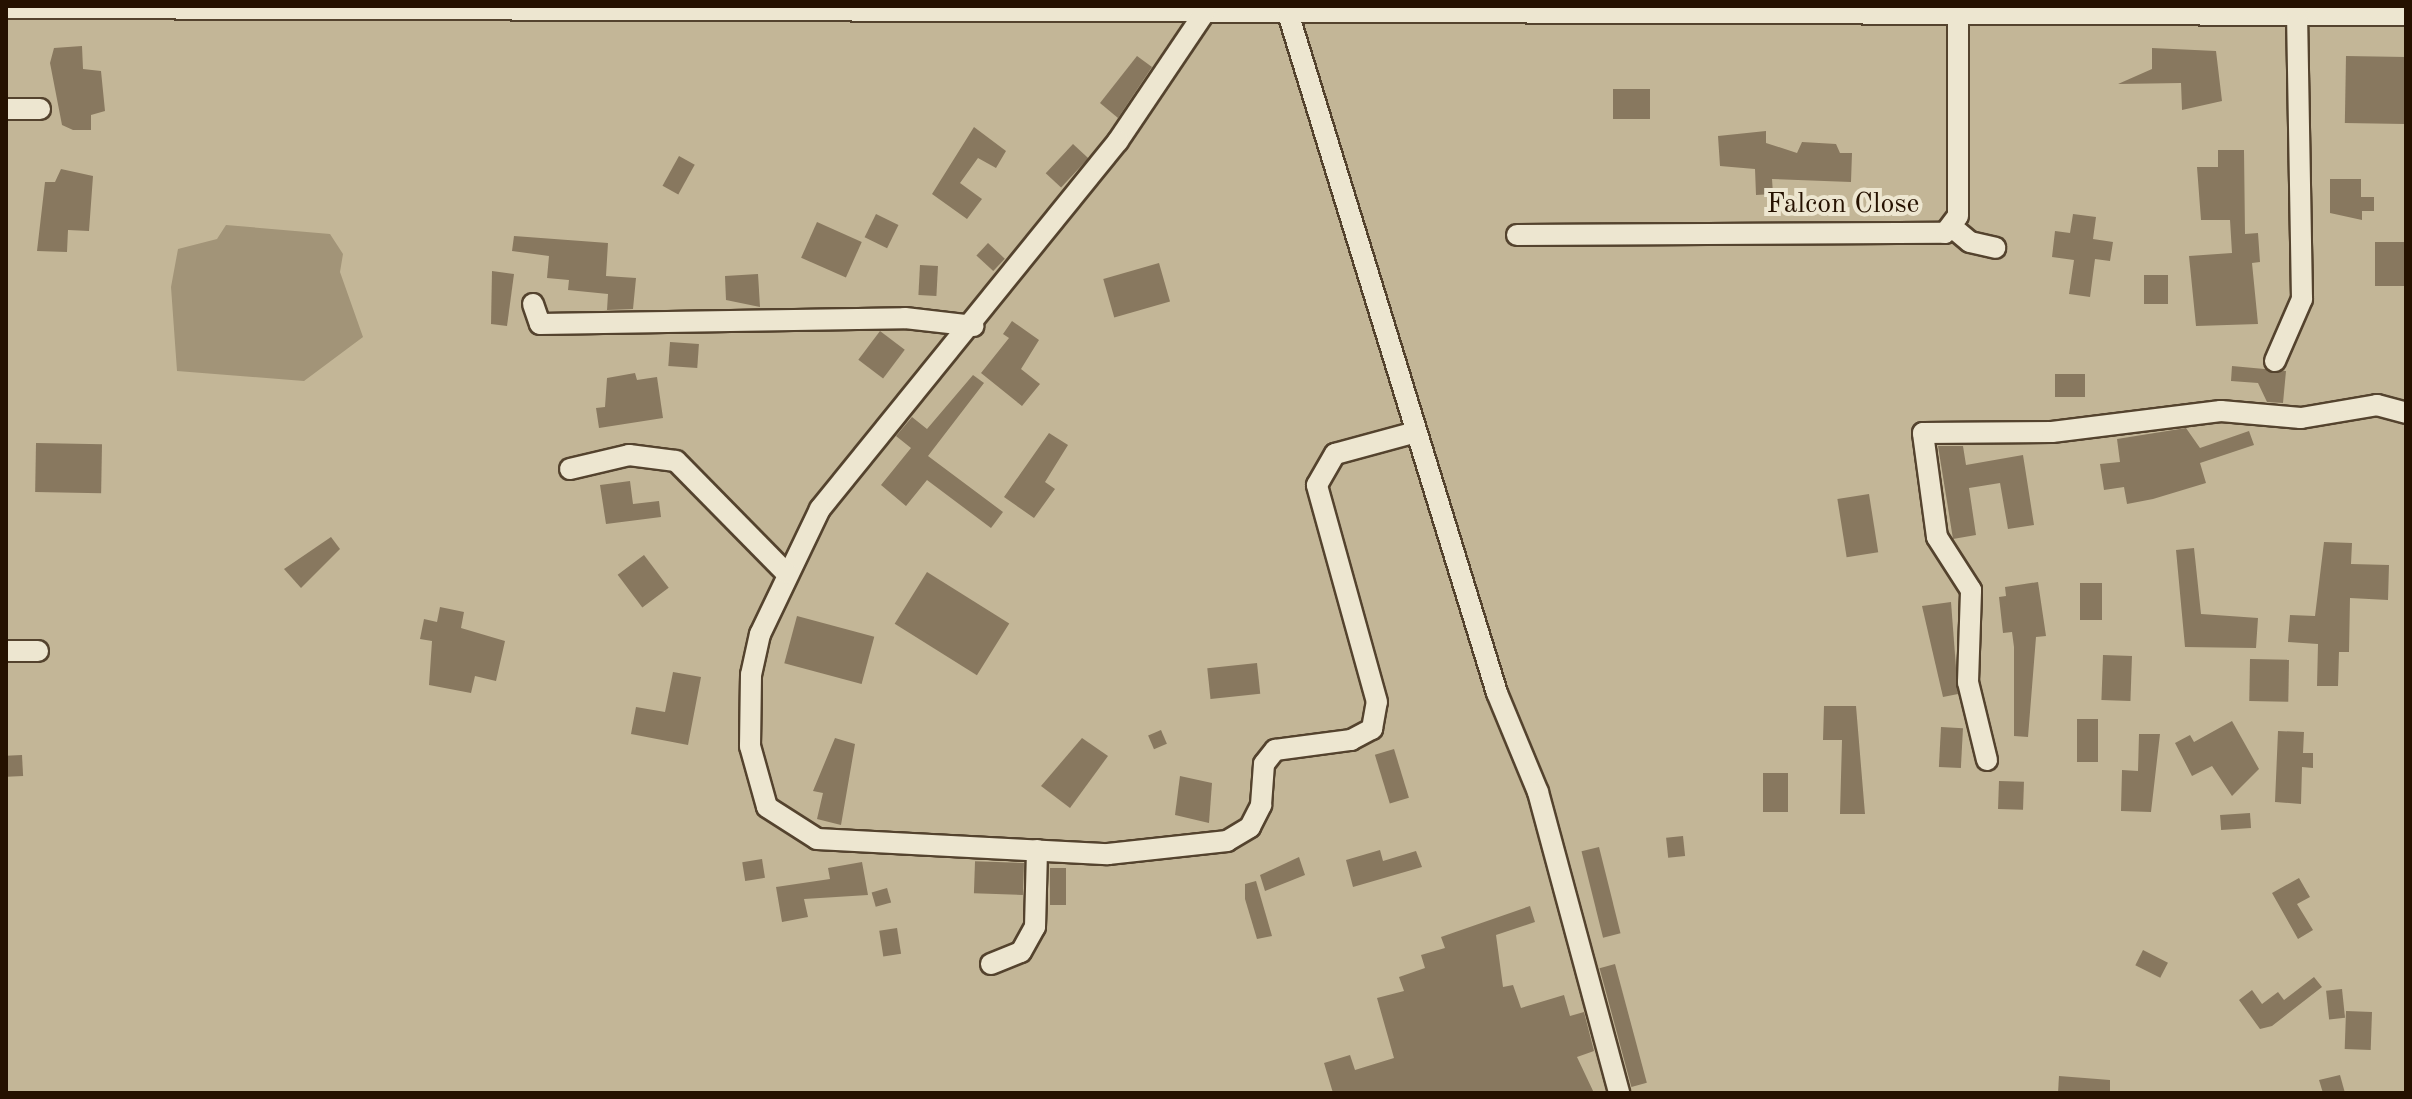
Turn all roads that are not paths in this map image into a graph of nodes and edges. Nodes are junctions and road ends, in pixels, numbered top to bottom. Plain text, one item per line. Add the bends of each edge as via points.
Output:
1 (6, 8) edge
2 (1679, 9) edge
3 (1287, 10) junction
4 (1958, 10) edge
5 (2334, 10) edge
6 (1205, 12) junction
7 (2297, 15) junction
8 (2406, 15) edge
9 (6, 109) edge
10 (40, 109) dead end
11 (1952, 227) junction
12 (1517, 235) dead end
13 (1995, 248) dead end
14 (533, 304) dead end
15 (974, 326) junction
16 (2275, 361) dead end
17 (2406, 413) edge
18 (1416, 432) junction
19 (570, 469) dead end
20 (786, 573) junction
21 (6, 651) edge
22 (38, 651) dead end
23 (1987, 760) dead end
24 (1037, 850) junction
25 (991, 964) dead end
26 (1619, 1093) edge

1 - 6 street
2 - 3 street
2 - 4 street
3 - 6 street
3 - 18 street
4 - 7 street
4 - 11 street, Falcon Close
5 - 7 street
5 - 8 street
6 - 15 street via 1118,141
7 - 16 street via 2302,299
9 - 10 street
11 - 12 street, Falcon Close via 1945,233
11 - 13 street via 1970,242
14 - 15 street via 540,324 905,318
15 - 20 street via 835,485
17 - 23 street via 2377,405 2301,418 2221,411 2052,432 1923,433 1937,537 1971,590 1968,682
18 - 24 street via 1335,454 1317,485 1377,702 1372,729 1351,740 1275,750 1264,764 1261,805 1250,827 1227,841 1108,854
18 - 26 street via 1497,693 1538,792
19 - 20 street via 629,455 676,461
20 - 24 street via 751,675 750,746 767,807 817,839
21 - 22 street
24 - 25 street via 1035,927 1021,952

